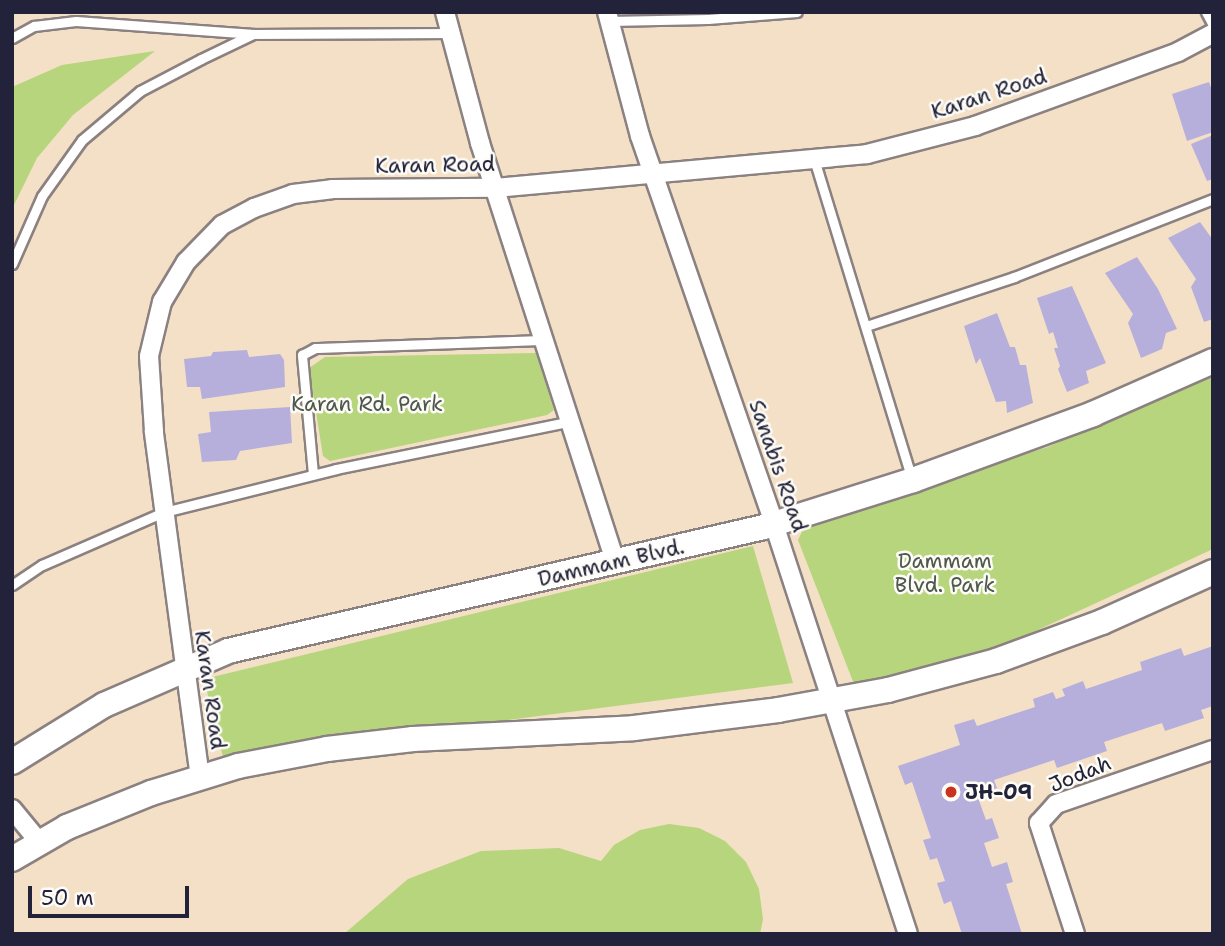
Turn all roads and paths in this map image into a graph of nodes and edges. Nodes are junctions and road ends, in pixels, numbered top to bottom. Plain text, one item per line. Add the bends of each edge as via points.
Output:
1 (445, 12) edge
2 (797, 12) edge
3 (1206, 12) edge
4 (608, 17) edge
5 (1213, 26) edge
6 (451, 33) junction
7 (1213, 33) edge
8 (253, 34) junction
9 (12, 38) edge
10 (814, 159) junction
11 (653, 173) junction
12 (495, 188) junction
13 (1213, 199) edge
14 (12, 264) edge
15 (866, 326) junction
16 (544, 340) junction
17 (1213, 361) edge
18 (571, 421) junction
19 (313, 474) junction
20 (913, 480) junction
21 (164, 512) junction
22 (774, 524) junction
23 (615, 562) junction
24 (1213, 572) edge
25 (13, 582) edge
26 (184, 670) junction
27 (832, 700) junction
28 (1213, 750) edge
29 (12, 762) edge
30 (200, 778) junction
31 (12, 809) edge
32 (40, 843) junction
33 (12, 859) edge
34 (908, 934) edge
35 (1075, 934) edge

1 - 6 street
2 - 4 lane via 720,18
3 - 5 lane
4 - 11 street, Sanabis Road
6 - 8 lane
6 - 12 street
7 - 10 street, Karan Road via 1178,52 975,126 867,154
8 - 9 lane via 76,21 34,26
8 - 14 lane via 140,91 82,140 41,196
10 - 11 street, Karan Road
10 - 15 lane
11 - 12 street, Karan Road
11 - 22 street, Sanabis Road
12 - 16 street
12 - 21 street, Karan Road via 332,189 293,194 222,226 186,262 162,302 149,356
13 - 15 lane via 1014,277
15 - 20 lane
16 - 18 street
16 - 19 lane via 315,348 302,355
17 - 20 main road, Dammam Blvd. via 1093,414
18 - 19 lane
18 - 23 street
19 - 21 lane
20 - 22 main road, Dammam Blvd.
21 - 25 lane via 41,565
21 - 26 street, Karan Road
22 - 23 main road, Dammam Blvd.
22 - 27 street, Sanabis Road
23 - 26 main road, Dammam Blvd. via 229,651
24 - 27 main road via 1102,622 996,662
26 - 29 main road, Dammam Blvd. via 104,705
26 - 30 street, Karan Road
27 - 30 main road via 634,728 413,739 327,749
27 - 34 street, Sanabis Road
28 - 35 street, Jodah via 1056,804 1039,823
30 - 32 main road via 67,827
31 - 32 street
32 - 33 main road

